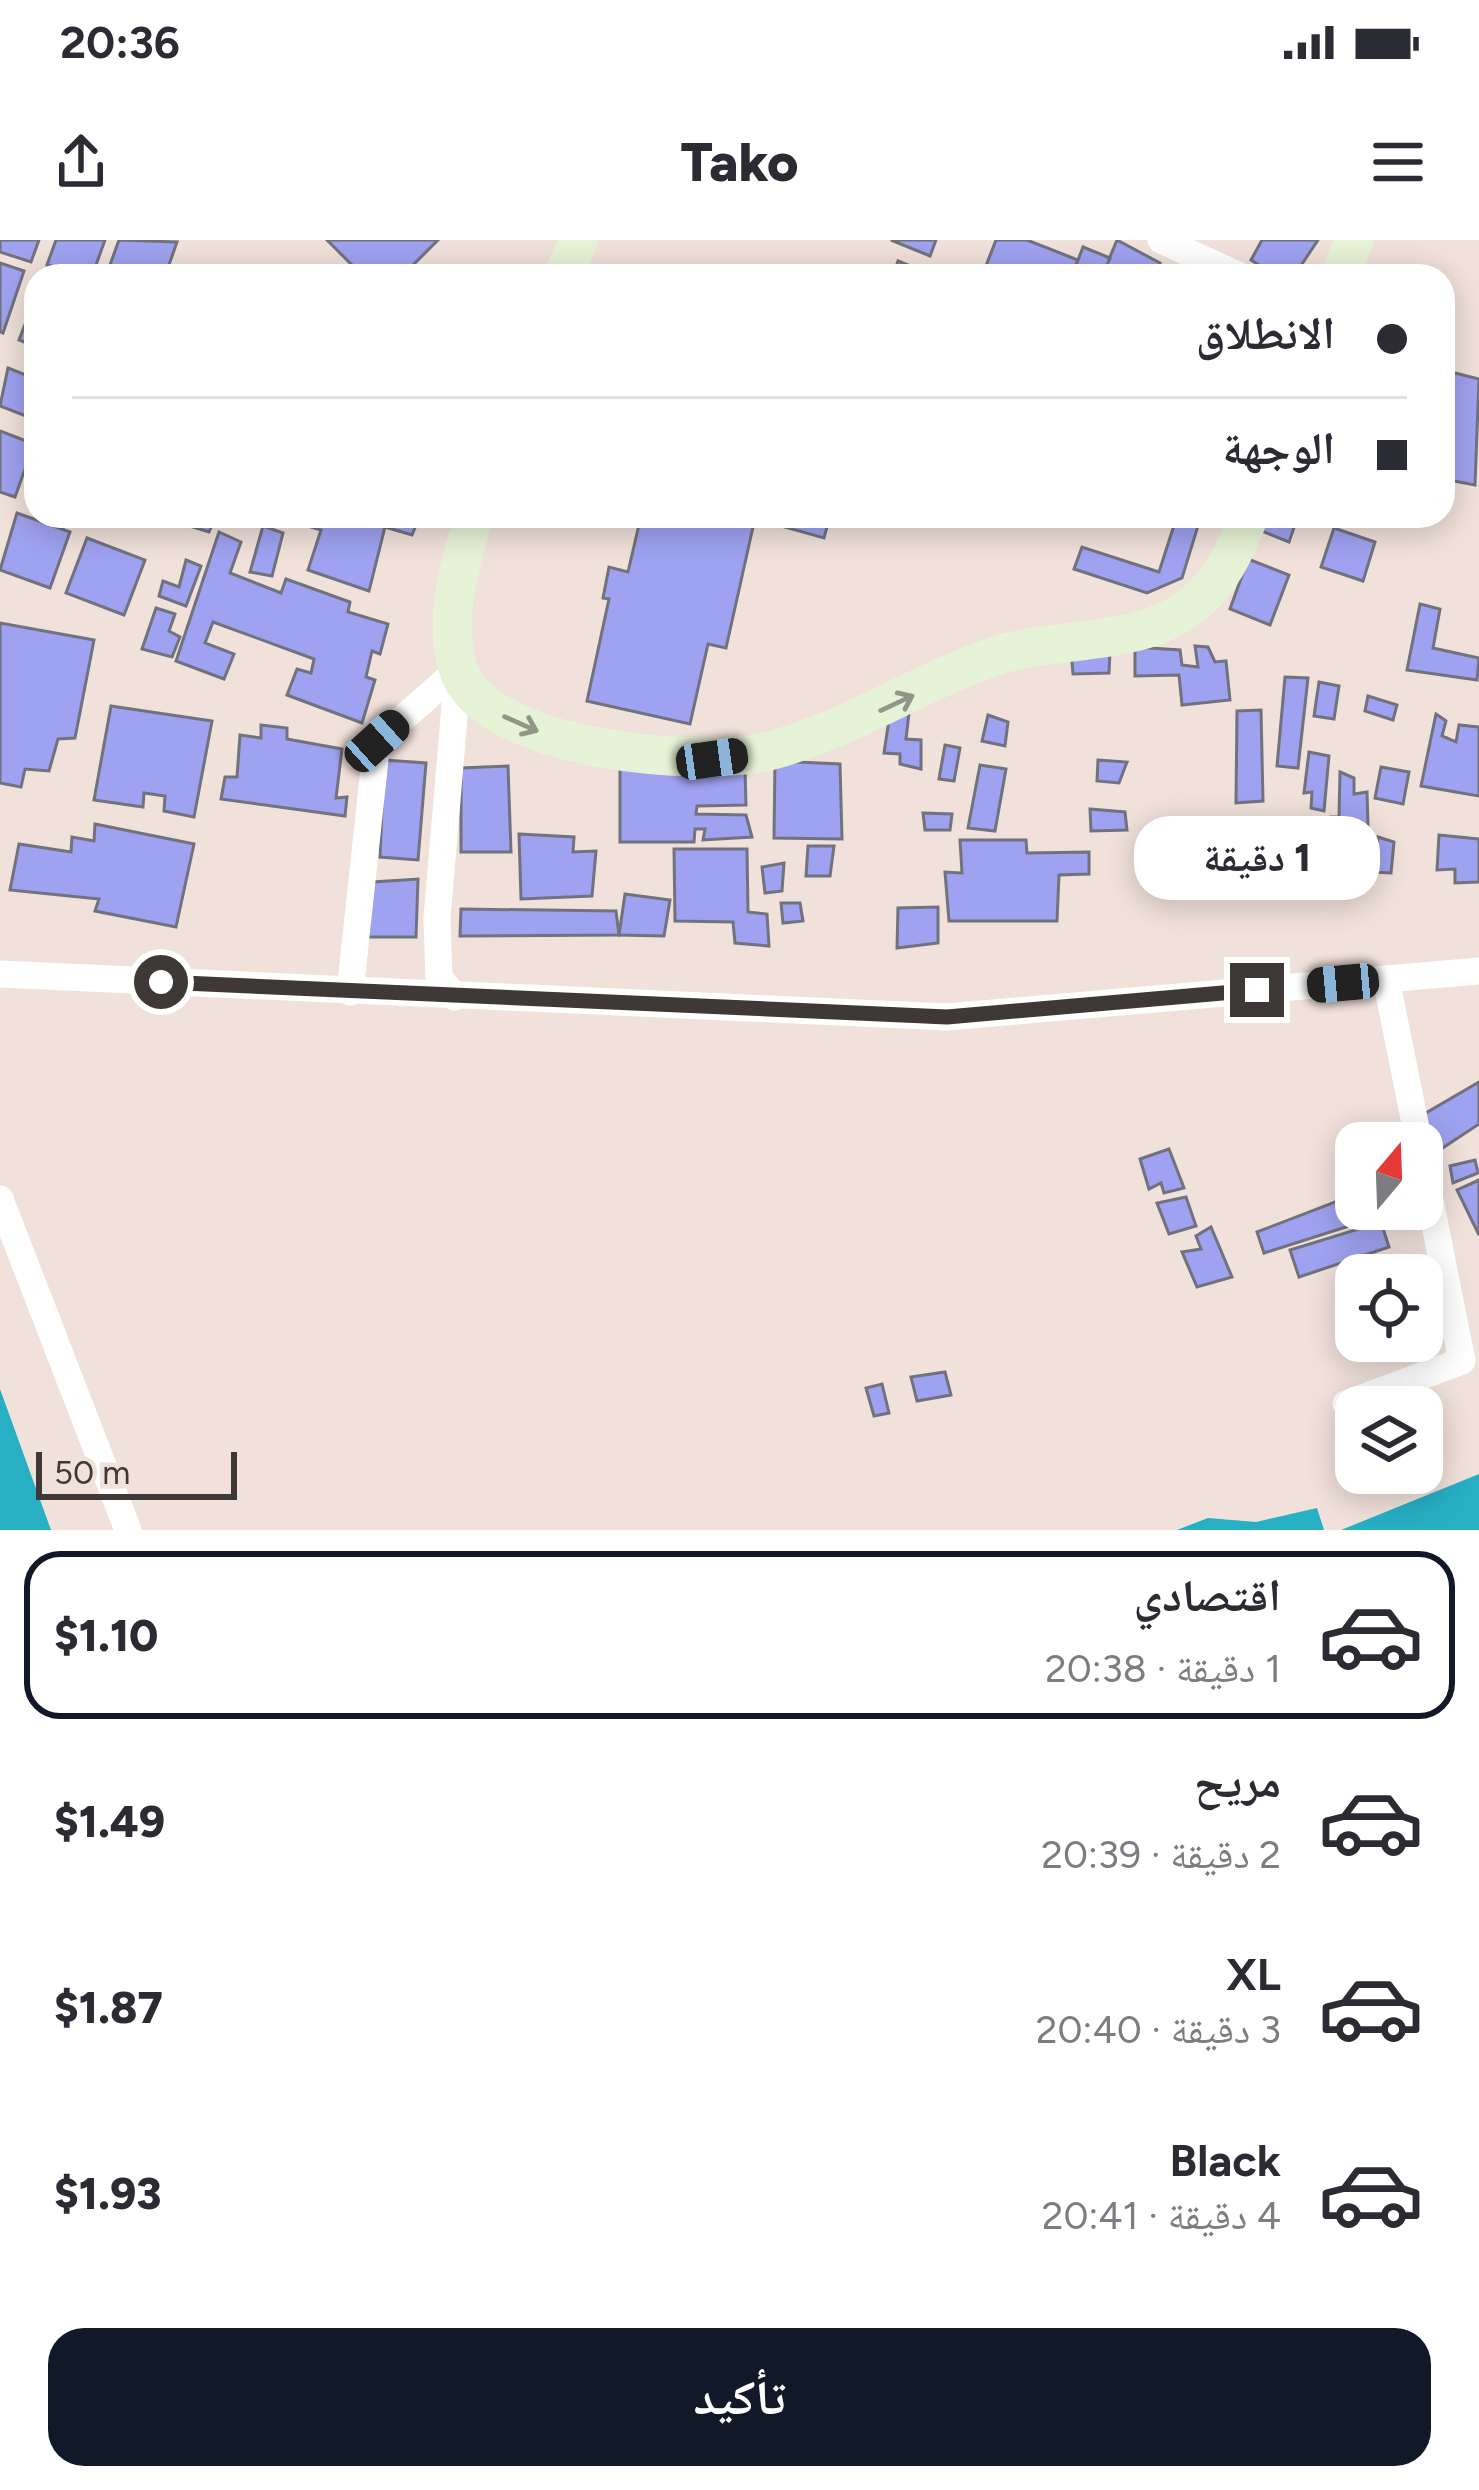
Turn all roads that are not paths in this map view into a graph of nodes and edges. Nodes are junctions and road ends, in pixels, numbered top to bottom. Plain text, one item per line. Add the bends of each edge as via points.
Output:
1 (1162, 240) edge
2 (1214, 264) edge
3 (470, 528) edge
4 (1244, 528) edge
5 (458, 670) junction
6 (1479, 971) edge
7 (0, 974) edge
8 (1386, 980) junction
9 (350, 992) junction
10 (454, 998) junction
11 (1415, 1122) edge
12 (0, 1199) edge
13 (1436, 1230) edge
14 (1395, 1386) edge
15 (128, 1530) edge

1 - 2 street
3 - 5 main road via 453,624
5 -> 4 main road via 480,703 527,729 574,742 712,759 769,751 853,724 997,656 1152,627 1190,608 1224,573
5 - 9 street via 377,741
5 - 10 street via 437,919 439,977
6 - 8 street
7 - 9 street
8 - 10 street via 947,1017
8 - 11 street
9 - 10 street
12 - 15 street
13 - 14 street via 1462,1361

